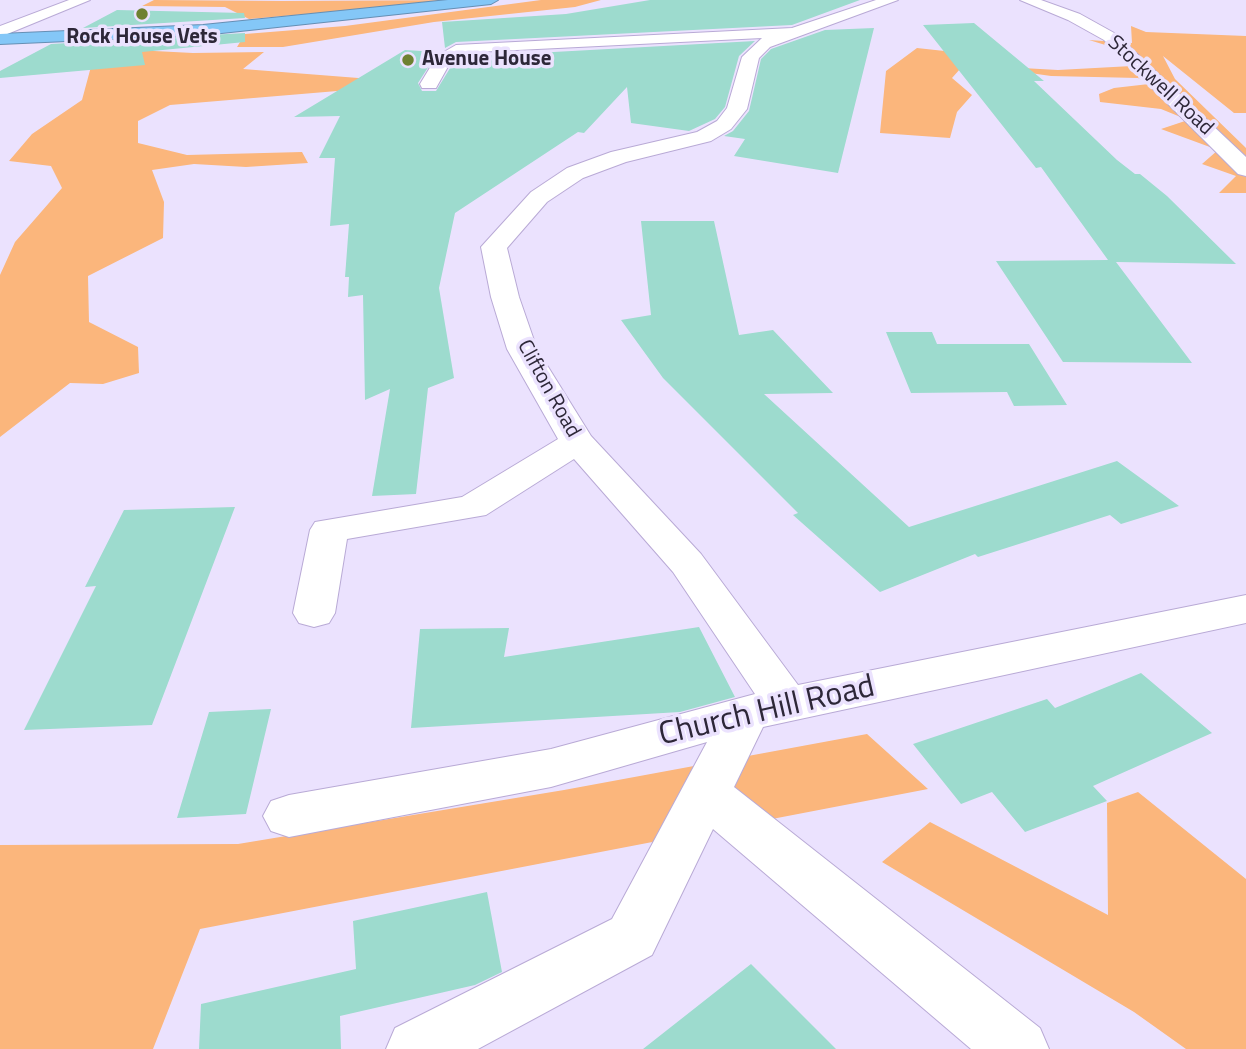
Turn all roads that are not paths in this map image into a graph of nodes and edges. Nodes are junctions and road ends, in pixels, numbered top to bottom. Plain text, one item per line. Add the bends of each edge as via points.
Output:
1 (83, 0) edge
2 (491, 0) edge
3 (891, 0) edge
4 (1027, 0) edge
5 (0, 32) edge
6 (797, 32) junction
7 (0, 39) edge
8 (429, 84) dead end
9 (1246, 169) edge
10 (577, 442) junction
11 (1246, 609) edge
12 (314, 613) dead end
13 (766, 708) junction
14 (705, 793) junction
15 (289, 816) dead end
16 (417, 1049) edge
17 (1018, 1049) edge

1 - 5 street
2 - 7 highway via 203,30
3 - 6 street, Clifton Road
4 - 9 street, Stockwell Road via 1110,37
6 - 8 street via 456,50 443,60
6 - 10 street, Clifton Road via 764,43 751,57 737,109 724,125 704,137 619,157 575,173 539,197 494,247 522,349
10 - 12 street via 473,508 329,530
10 - 13 street, Clifton Road via 687,563
11 - 13 street, Church Hill Road
13 - 14 street
13 - 15 street, Church Hill Road via 551,768
14 - 16 street via 632,937
14 - 17 street

